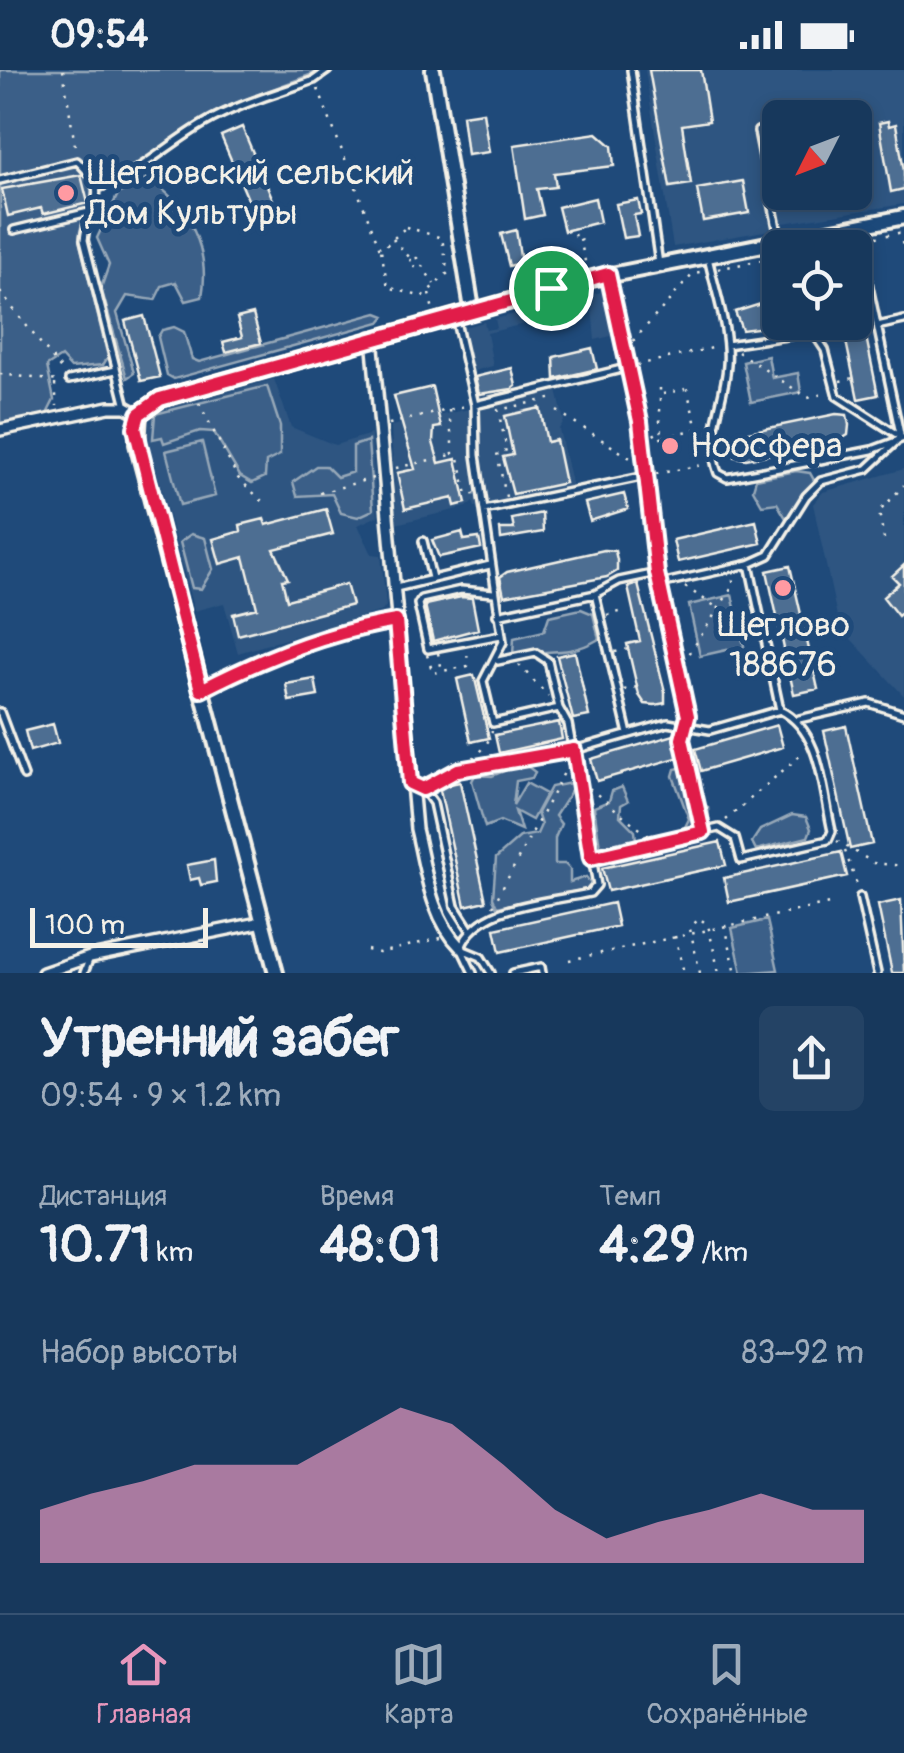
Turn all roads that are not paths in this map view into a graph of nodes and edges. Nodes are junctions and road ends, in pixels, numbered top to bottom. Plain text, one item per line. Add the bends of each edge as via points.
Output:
1 (328, 70) edge
2 (433, 70) edge
3 (631, 70) edge
4 (758, 132) dead end
5 (0, 180) edge
6 (98, 188) junction
7 (93, 210) junction
8 (904, 217) edge
9 (856, 226) junction
10 (14, 230) dead end
11 (777, 230) edge
12 (835, 230) edge
13 (762, 244) edge
14 (707, 254) junction
15 (660, 264) junction
16 (608, 274) junction
17 (472, 310) junction
18 (454, 314) junction
19 (904, 320) edge
20 (877, 326) junction
21 (372, 338) junction
22 (728, 345) junction
23 (630, 367) junction
24 (116, 370) junction
25 (69, 380) road end
26 (475, 405) junction
27 (126, 407) junction
28 (139, 414) junction
29 (0, 430) edge
30 (902, 437) edge
31 (646, 476) junction
32 (484, 510) junction
33 (423, 542) dead end
34 (749, 564) junction
35 (490, 565) junction
36 (657, 573) junction
37 (432, 579) junction
38 (660, 584) junction
39 (394, 588) junction
40 (494, 592) junction
41 (595, 594) junction
42 (497, 615) junction
43 (396, 621) junction
44 (502, 635) junction
45 (496, 662) junction
46 (201, 690) junction
47 (559, 708) junction
48 (780, 710) junction
49 (0, 712) edge
50 (904, 714) edge
51 (799, 720) junction
52 (684, 728) junction
53 (628, 734) junction
54 (574, 750) junction
55 (24, 776) dead end
56 (410, 783) junction
57 (591, 858) junction
58 (860, 897) dead end
59 (263, 922) junction
60 (468, 928) junction
61 (461, 948) junction
62 (90, 957) junction
63 (43, 973) edge
64 (84, 973) edge
65 (276, 973) edge
66 (472, 973) edge
67 (491, 973) edge
68 (513, 973) edge
69 (542, 973) edge
70 (877, 973) edge

1 - 6 lane via 205,123
2 - 17 main road
3 - 15 lane
4 - 11 lane
5 - 6 lane via 77,162
6 - 7 lane
7 - 10 lane
7 - 24 lane via 86,258
8 - 9 main road
9 - 12 main road
9 - 20 lane
13 - 14 main road
14 - 15 main road
14 - 22 lane
15 - 16 main road
16 - 17 main road
16 - 23 lane
17 - 18 main road
18 - 21 main road
18 - 26 lane
19 - 20 lane
20 - 30 lane
21 - 28 main road via 160,399
21 - 39 street
22 - 30 lane via 813,332 822,340 834,392
22 - 30 lane via 712,442 718,473 727,478 872,450
23 - 26 lane
23 - 31 lane
24 - 25 lane
24 - 27 lane
26 - 32 lane
27 - 28 street
27 - 29 street
28 - 46 main road via 137,444
30 - 34 lane via 867,469 822,481 768,555
31 - 32 lane
31 - 36 lane
32 - 35 lane
33 - 37 lane
34 - 38 lane
34 - 48 lane
35 - 37 lane
35 - 40 lane
36 - 38 lane
36 - 41 lane
37 - 39 lane
38 - 52 lane via 688,716
39 - 43 street
40 - 42 lane
40 - 44 lane via 461,590 418,601 428,649
41 - 42 lane
41 - 53 lane
42 - 44 lane
43 - 46 lane via 292,648
43 - 56 street
44 - 45 lane
45 - 47 lane via 536,653 548,661
45 - 47 lane via 483,680 493,723
46 - 59 main road
47 - 54 lane
48 - 51 lane
48 - 52 lane via 710,730
49 - 55 lane
50 - 51 lane via 869,703
51 - 57 lane via 812,742 832,832 828,840 740,860 735,838 719,828
52 - 53 lane via 668,723
53 - 54 lane
54 - 57 lane
56 - 60 lane via 433,803 455,906
56 - 61 street via 446,933
57 - 60 lane via 596,886 590,893 488,916
58 - 70 lane
59 - 62 street
59 - 65 main road
60 - 61 lane
61 - 66 lane
61 - 67 lane via 481,957
62 - 63 street
62 - 64 lane
68 - 69 lane via 541,967

